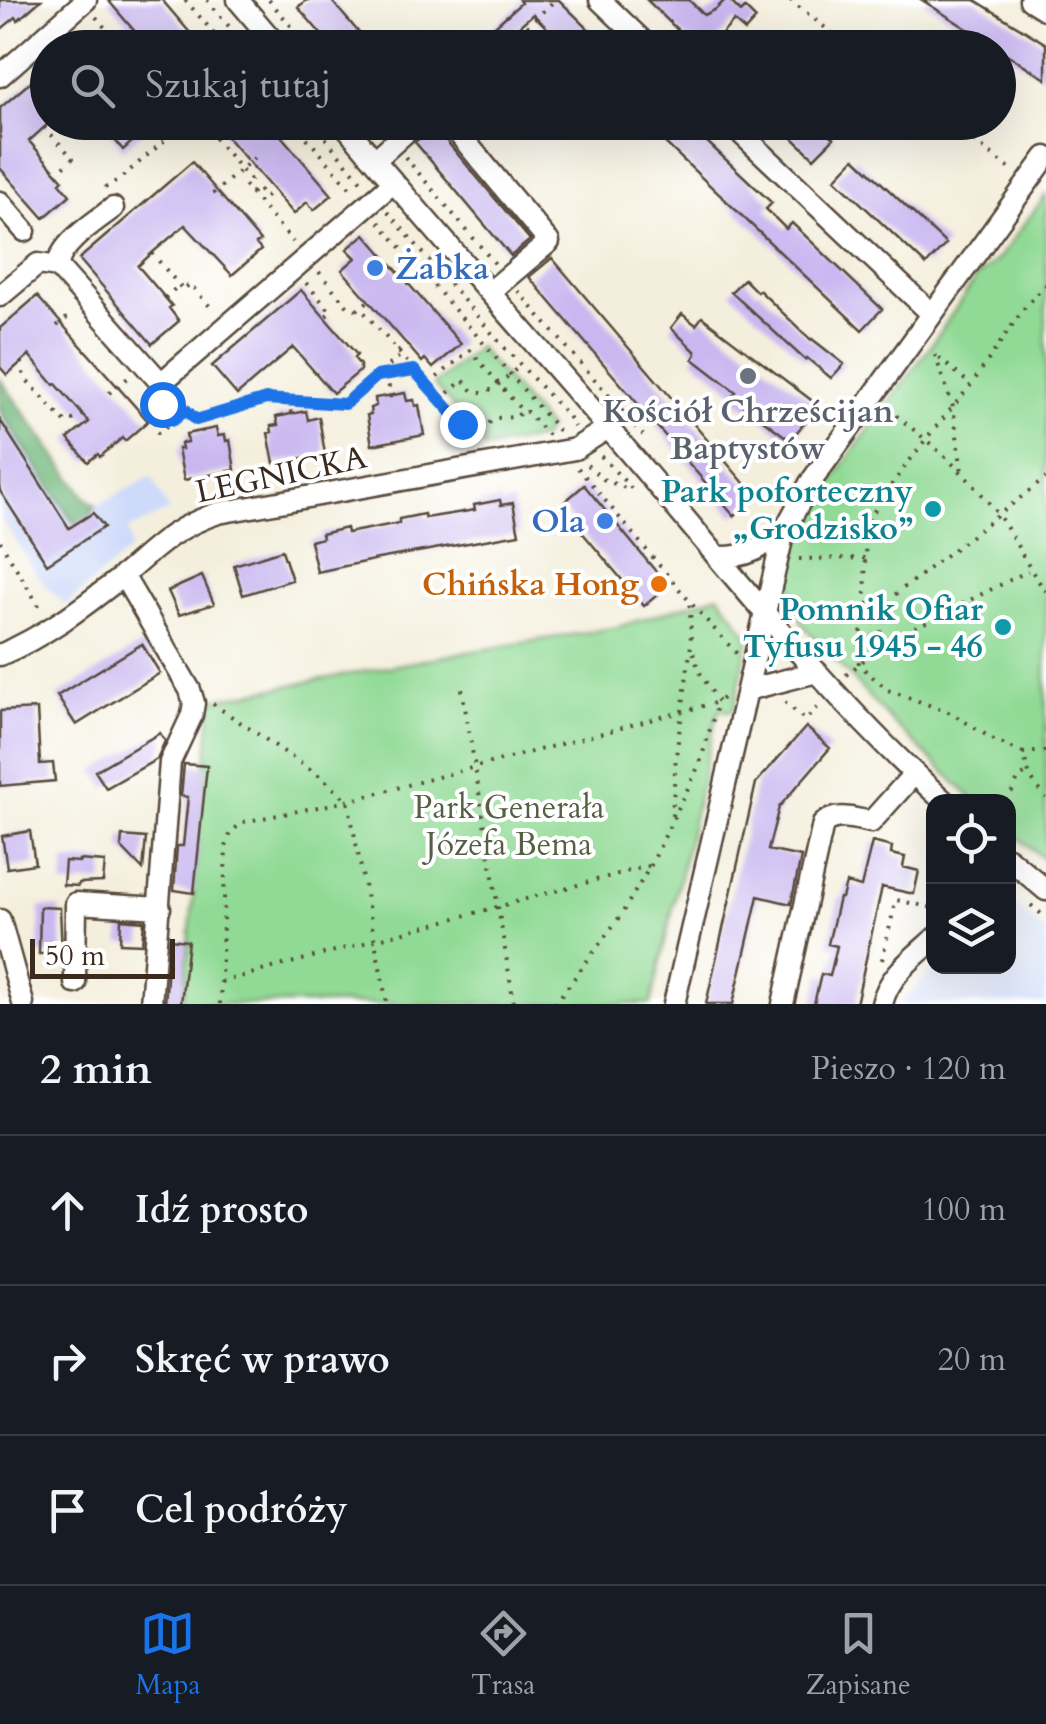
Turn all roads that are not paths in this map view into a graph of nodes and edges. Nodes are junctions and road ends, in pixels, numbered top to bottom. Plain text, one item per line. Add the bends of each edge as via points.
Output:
1 (238, 0) edge
2 (600, 0) edge
3 (1030, 0) edge
4 (84, 1) edge
5 (1046, 10) edge
6 (52, 30) edge
7 (264, 30) edge
8 (631, 30) edge
9 (30, 49) edge
10 (0, 76) edge
11 (358, 140) edge
12 (398, 140) edge
13 (464, 140) edge
14 (749, 140) edge
15 (1046, 157) edge
16 (375, 160) junction
17 (394, 182) junction
18 (0, 202) edge
19 (112, 208) dead end
20 (24, 231) dead end
21 (58, 267) junction
22 (499, 284) junction
23 (0, 296) edge
24 (932, 314) junction
25 (608, 428) junction
26 (784, 531) junction
27 (718, 557) junction
28 (123, 574) junction
29 (765, 611) junction
30 (0, 654) edge
31 (817, 672) junction
32 (747, 690) junction
33 (914, 774) junction
34 (935, 794) edge
35 (1016, 869) edge
36 (1046, 890) edge
37 (160, 908) junction
38 (0, 920) edge
39 (926, 946) edge
40 (74, 982) dead end
41 (24, 1003) edge
42 (151, 1004) edge
43 (674, 1004) edge
44 (783, 1004) edge
45 (882, 1004) edge

1 - 7 street
2 - 8 street
3 - 5 street
4 - 6 street
9 - 10 street
11 - 16 street
12 - 16 street
13 - 22 street via 549,242
14 - 24 street
15 - 24 street
16 - 17 street
17 - 21 street via 227,326 162,393 145,364
17 - 22 street
18 - 20 street
19 - 21 street via 64,249
21 - 23 street via 38,264
22 - 25 street
24 - 26 street via 810,483
25 - 27 street
25 - 28 street, LEGNICKA via 575,450 218,513 170,534
26 - 27 street via 737,558
26 - 29 street
27 - 29 street
28 - 30 street, LEGNICKA via 52,628
28 - 37 street via 194,703 170,762
29 - 31 street
29 - 32 street
31 - 32 street
31 - 33 street
32 - 43 street
33 - 34 street
33 - 44 street via 870,822 834,817 820,829
35 - 36 street
37 - 40 street via 76,903
37 - 42 street
38 - 41 street
39 - 45 street via 902,968

